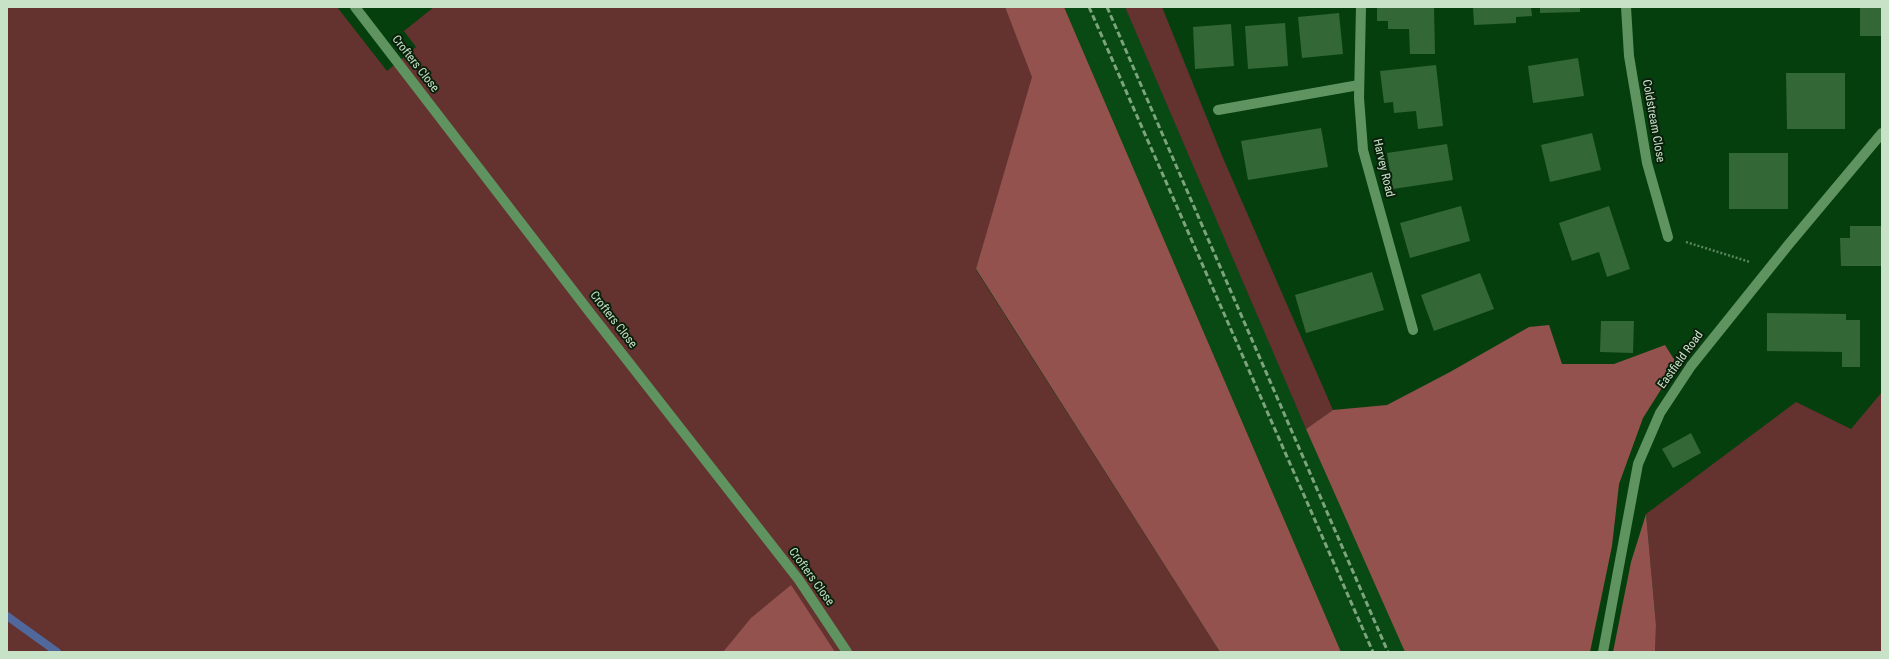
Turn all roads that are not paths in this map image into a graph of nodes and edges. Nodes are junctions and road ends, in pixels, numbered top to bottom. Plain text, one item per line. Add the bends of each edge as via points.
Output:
1 (355, 7) edge
2 (1361, 7) edge
3 (1626, 7) edge
4 (1359, 86) junction
5 (1218, 110) dead end
6 (1882, 133) edge
7 (1668, 237) road end
8 (1413, 330) dead end
9 (847, 652) edge
10 (1603, 652) edge

1 - 9 street, Crofters Close via 799,580
2 - 4 street, Harvey Road
3 - 7 street, Coldstream Close via 1629,56 1647,163
4 - 5 street
4 - 8 street, Harvey Road via 1363,150
6 - 10 street, Eastfield Road via 1691,366 1660,413 1638,464

